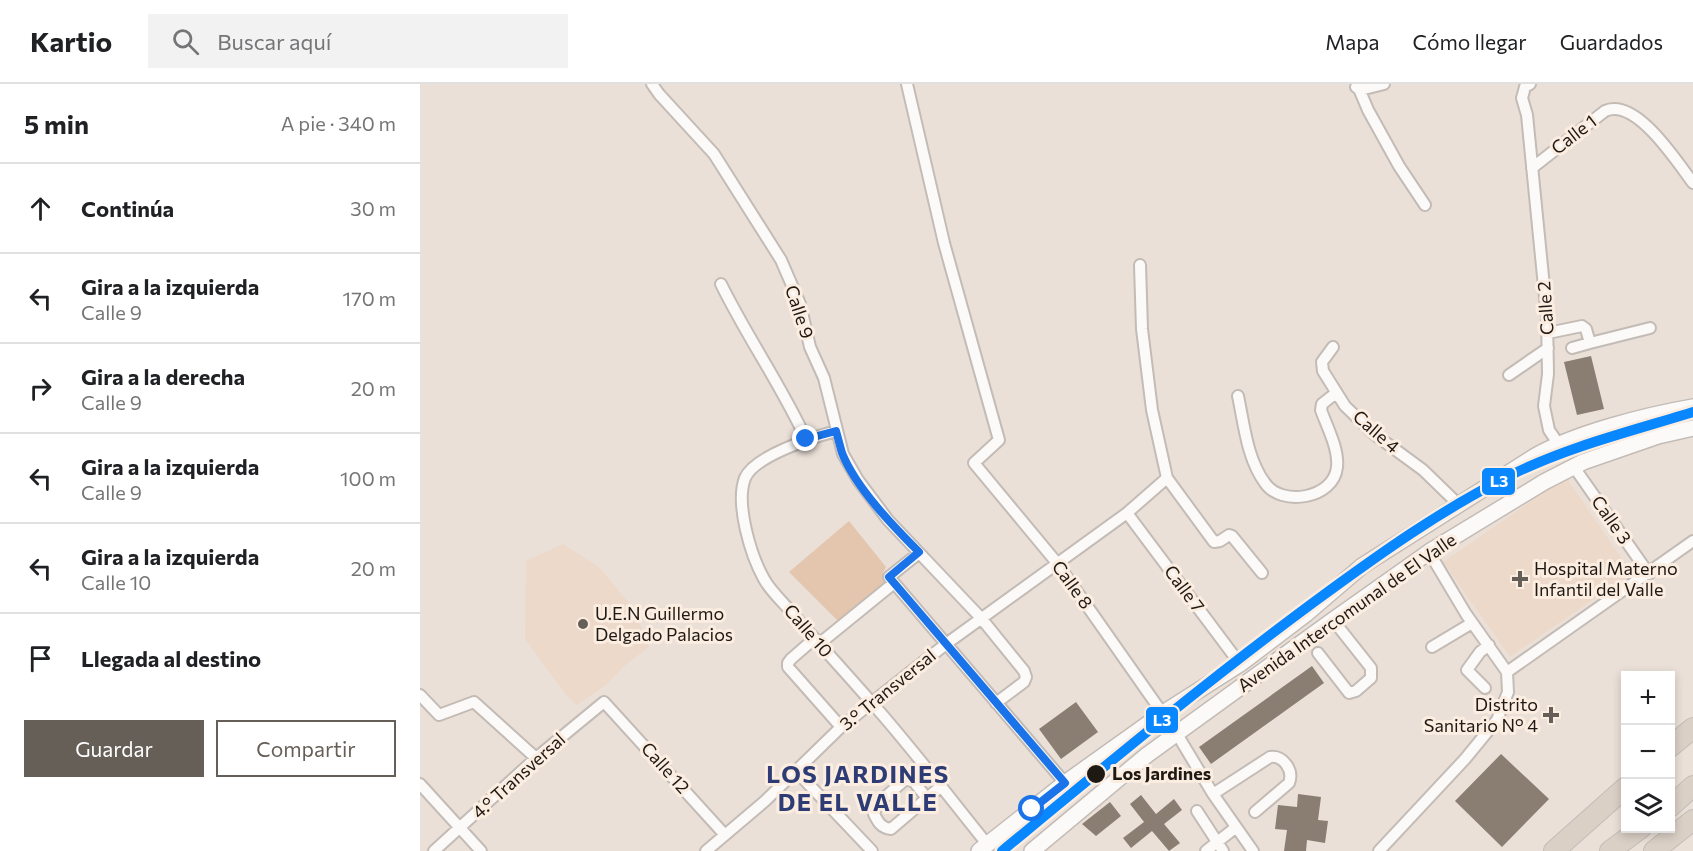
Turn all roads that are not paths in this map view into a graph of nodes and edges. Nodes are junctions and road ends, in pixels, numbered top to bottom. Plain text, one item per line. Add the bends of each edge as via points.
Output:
1 (652, 84) edge
2 (907, 84) edge
3 (1384, 84) edge
4 (1530, 84) edge
5 (1357, 86) edge
6 (1532, 168) junction
7 (1693, 183) edge
8 (1425, 205) dead end
9 (1140, 265) dead end
10 (721, 284) dead end
11 (1650, 328) dead end
12 (1548, 333) junction
13 (1590, 343) junction
14 (1333, 347) dead end
15 (1548, 348) junction
16 (1572, 348) dead end
17 (1509, 375) dead end
18 (1336, 393) junction
19 (1238, 396) dead end
20 (1693, 407) edge
21 (1693, 428) edge
22 (836, 431) junction
23 (806, 439) junction
24 (1559, 445) junction
25 (1574, 467) junction
26 (1167, 478) junction
27 (1458, 504) junction
28 (1127, 513) junction
29 (1693, 541) edge
30 (919, 552) junction
31 (1429, 552) junction
32 (1057, 563) junction
33 (1262, 573) dead end
34 (1648, 574) junction
35 (894, 583) junction
36 (981, 618) junction
37 (1333, 620) junction
38 (1472, 622) junction
39 (817, 641) junction
40 (946, 644) junction
41 (1489, 645) junction
42 (1432, 647) dead end
43 (1318, 653) dead end
44 (1240, 664) junction
45 (1507, 672) junction
46 (1485, 688) dead end
47 (420, 695) edge
48 (604, 702) joint
49 (872, 703) junction
50 (996, 703) junction
51 (1162, 714) junction
52 (842, 727) junction
53 (1693, 728) edge
54 (1177, 734) junction
55 (1675, 744) edge
56 (536, 758) junction
57 (797, 772) junction
58 (1065, 783) junction
59 (420, 784) edge
60 (1693, 786) edge
61 (940, 787) junction
62 (1621, 791) edge
63 (1213, 794) junction
64 (926, 798) junction
65 (1675, 803) edge
66 (1197, 811) dead end
67 (1256, 812) dead end
68 (1693, 820) edge
69 (1235, 828) junction
70 (460, 829) junction
71 (1634, 833) edge
72 (725, 835) junction
73 (1221, 846) edge
74 (983, 848) edge
75 (434, 851) edge
76 (481, 851) edge
77 (706, 851) edge
78 (872, 851) edge
79 (1032, 851) edge
80 (1206, 851) edge
81 (1252, 851) edge
82 (1379, 851) edge
83 (1554, 851) edge
84 (1610, 851) edge
85 (1654, 851) edge

1 - 22 street, Calle 9 via 714,154 782,260 824,378
2 - 32 street, Calle 8 via 944,243 999,440 974,463
3 - 5 street
4 - 6 street, Calle 2 via 1522,98
5 - 8 street via 1394,157
6 - 7 street, Calle 1 via 1611,108 1620,109 1650,128
6 - 12 street, Calle 2
9 - 26 street via 1142,329 1152,410
10 - 23 street
11 - 13 street
12 - 13 street via 1582,326
12 - 15 street, Calle 2
13 - 16 street
14 - 18 street, Calle 4 via 1322,362
15 - 17 street
15 - 24 street, Calle 2 via 1545,418
18 - 19 street via 1321,410 1338,458 1335,475 1328,486 1296,497 1277,495 1260,476
18 - 27 street, Calle 4 via 1374,434 1423,470
20 - 24 main road, Avenida Intercomunal de El Valle
21 - 25 main road, Avenida Intercomunal de El Valle via 1616,449
22 - 23 street, Calle 10
22 - 30 street, Calle 9 via 843,454 858,480
23 - 39 street, Calle 10 via 758,464 746,476 742,490 751,552 765,581
24 - 27 main road, Avenida Intercomunal de El Valle
25 - 31 main road, Avenida Intercomunal de El Valle
25 - 34 street, Calle 3
26 - 28 street, 3.° Transversal
26 - 33 street via 1214,542 1232,536
27 - 44 main road, Avenida Intercomunal de El Valle via 1362,566
28 - 32 street, 3.° Transversal
28 - 44 street, Calle 7
29 - 34 street
30 - 35 street via 889,577
30 - 36 street, Calle 9
31 - 37 main road, Avenida Intercomunal de El Valle
31 - 38 street
32 - 36 street, 3.° Transversal
32 - 51 street, Calle 8
34 - 45 street
35 - 39 street
35 - 40 street
36 - 40 street, 3.° Transversal
36 - 50 street, Calle 9 via 1026,677
37 - 43 street via 1371,668 1371,678 1349,693
37 - 54 main road, Avenida Intercomunal de El Valle
38 - 41 street
38 - 42 street
39 - 49 street, Calle 10
39 - 52 street via 791,659 788,668
40 - 49 street, 3.° Transversal
40 - 50 street
41 - 45 street
41 - 46 street via 1467,670
44 - 51 main road, Avenida Intercomunal de El Valle
45 - 82 street via 1508,692 1497,720
47 - 56 street via 438,715 474,702
48 - 56 street, 4.° Transversal
48 - 72 street, Calle 12
49 - 52 street, 3.° Transversal
49 - 61 street, Calle 10
50 - 58 street
51 - 54 street, Calle 8
51 - 58 main road, Avenida Intercomunal de El Valle
52 - 57 street, 3.° Transversal
53 - 55 highway
54 - 63 street
54 - 79 main road, Avenida Intercomunal de El Valle
56 - 70 street, 4.° Transversal
57 - 72 street, 3.° Transversal
57 - 78 street
58 - 74 main road, Avenida Intercomunal de El Valle
59 - 70 street
60 - 65 highway
61 - 64 street
61 - 74 street, Calle 10
62 - 83 highway
63 - 67 street via 1270,757 1280,758 1291,772 1289,783
63 - 69 street
64 - 64 street via 891,829 880,824 874,814 878,804 906,779 914,782
66 - 73 street
68 - 85 highway
69 - 73 street
69 - 81 street
70 - 75 street, 4.° Transversal
70 - 76 street
71 - 84 highway
72 - 77 street, 3.° Transversal
73 - 80 street

